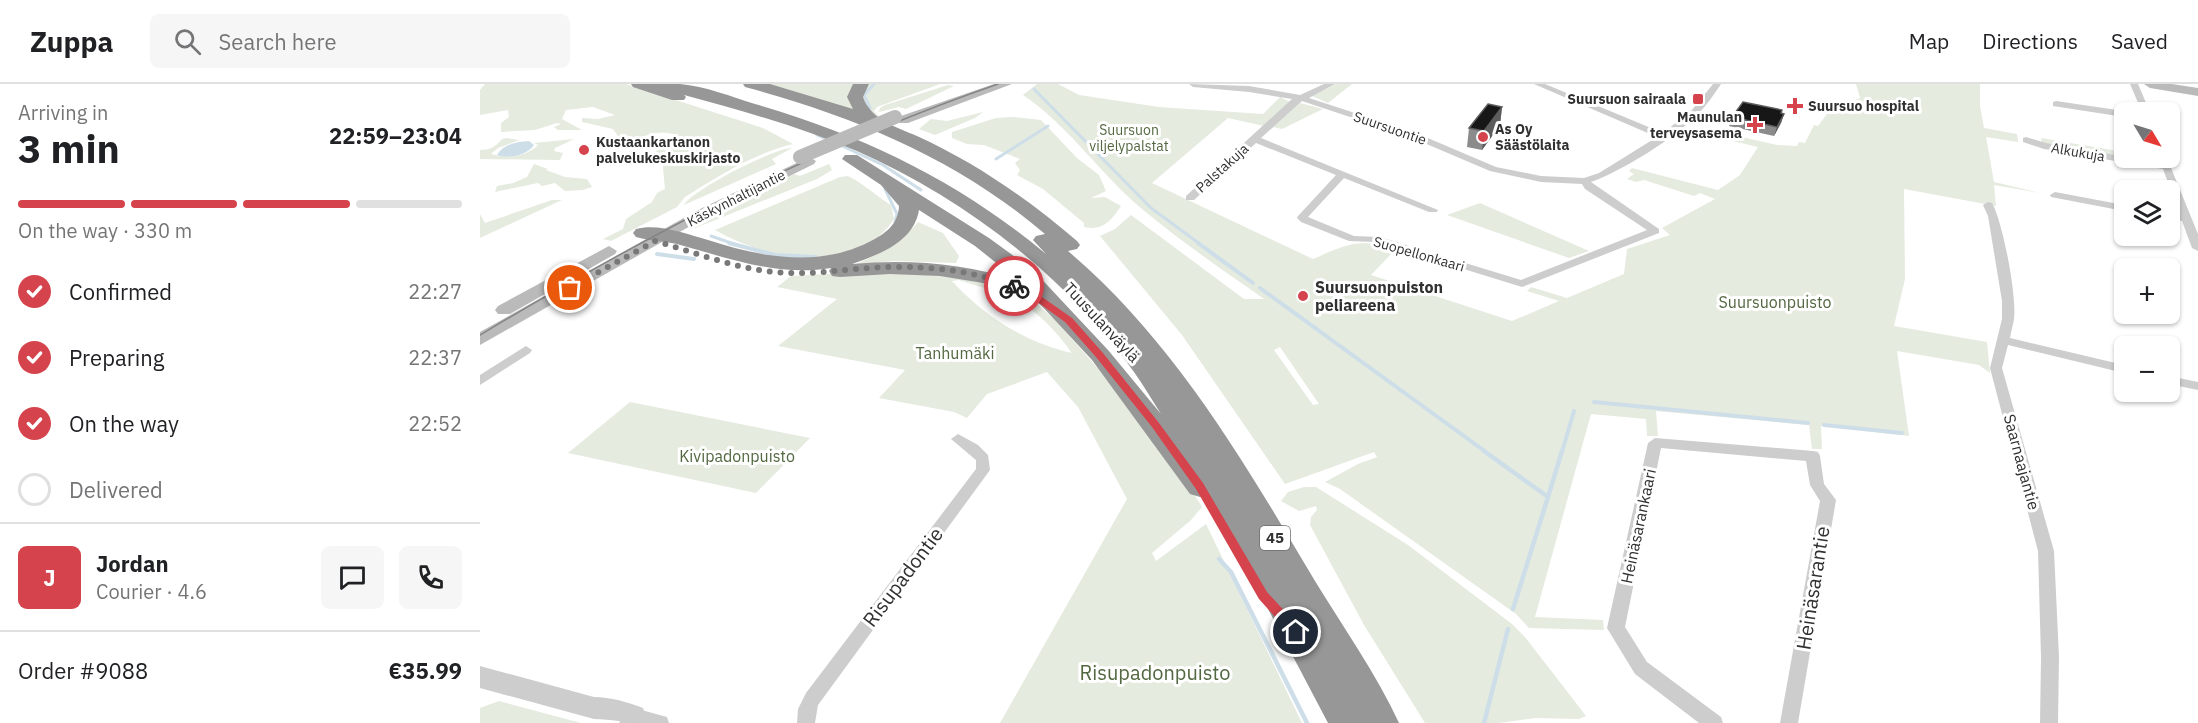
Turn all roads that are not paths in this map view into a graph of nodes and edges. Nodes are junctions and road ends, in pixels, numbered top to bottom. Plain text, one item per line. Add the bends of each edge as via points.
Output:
1 (639, 84) edge
2 (664, 84) edge
3 (698, 84) edge
4 (752, 84) edge
5 (861, 84) edge
6 (985, 84) edge
7 (1006, 84) edge
8 (1193, 84) edge
9 (1331, 84) edge
10 (1538, 84) edge
11 (1717, 84) edge
12 (2134, 84) edge
13 (2150, 84) edge
14 (2198, 92) edge
15 (1301, 98) junction
16 (2142, 102) edge
17 (2056, 104) dead end
18 (2114, 113) edge
19 (892, 121) junction
20 (1664, 137) junction
21 (1255, 138) junction
22 (2026, 140) dead end
23 (2114, 155) edge
24 (804, 159) junction
25 (2167, 168) edge
26 (1342, 174) junction
27 (1585, 181) junction
28 (896, 187) junction
29 (2055, 195) dead end
30 (1190, 198) dead end
31 (1988, 205) dead end
32 (2114, 206) edge
33 (1433, 210) dead end
34 (2180, 218) edge
35 (2187, 219) junction
36 (655, 236) junction
37 (2198, 248) edge
38 (1068, 320) junction
39 (480, 325) edge
40 (480, 339) edge
41 (2002, 340) junction
42 (526, 350) dead end
43 (1159, 358) junction
44 (2114, 367) edge
45 (480, 381) edge
46 (2180, 382) edge
47 (2198, 386) edge
48 (958, 439) dead end
49 (1813, 456) joint
50 (1296, 632) junction
51 (485, 683) edge
52 (631, 719) edge
53 (660, 723) edge
54 (806, 723) edge
55 (1347, 723) edge
56 (1382, 723) edge
57 (1714, 723) edge
58 (1789, 723) edge
59 (2049, 723) edge

1 - 28 highway via 809,141 846,156
2 - 50 highway, Tuusulanväylä / 45 via 765,112 866,148 944,189 1022,244 1076,293 1142,365 1213,478
3 - 43 highway, Tuusulanväylä / 45 via 838,125 959,181 1000,206 1095,285
4 - 19 highway
5 - 19 highway via 855,97 865,114
6 - 19 main road
7 - 19 main road
8 - 15 street, Suursuontie
9 - 15 street
10 - 20 street
11 - 20 street via 1688,120
12 - 16 street
13 - 14 main road
15 - 21 street
15 - 27 street, Suursuontie via 1413,135 1493,169 1541,179
17 - 18 street
19 - 24 main road, Käskynhaltijantie
19 - 43 highway via 1041,219 1132,313
20 - 27 street via 1602,175
21 - 26 street
21 - 30 street, Palstakuja
22 - 23 street, Alkukuja
24 - 36 main road, Käskynhaltijantie
24 - 36 main road, Käskynhaltijantie via 706,199
25 - 35 street
26 - 27 street, Suopellonkaari via 1302,218 1353,239 1376,239 1522,284 1655,231
26 - 33 street
28 - 36 highway via 909,205 909,219 904,226 876,247 838,261 809,265 771,263
28 - 38 highway via 982,242 1025,275
29 - 32 street
31 - 41 street, Saarnaajantie via 2008,301
34 - 35 street
35 - 37 street
36 - 38 highway via 728,263 775,272 890,267 975,274 1017,287
36 - 39 main road, Käskynhaltijantie
36 - 40 main road, Käskynhaltijantie
38 - 50 highway via 1200,486 1263,596
41 - 44 street
41 - 59 street, Saarnaajantie via 1996,368 2046,551
42 - 45 street
43 - 56 highway, Tuusulanväylä / 45 via 1230,462
46 - 47 street
48 - 54 street, Risupadontie via 983,459 985,466 812,699
49 - 57 street, Heinäsarankaari via 1655,443 1616,628 1641,668
49 - 58 street, Heinäsarantie via 1817,485 1828,500
50 - 55 highway, Tuusulanväylä / 45
51 - 52 street
52 - 53 street

